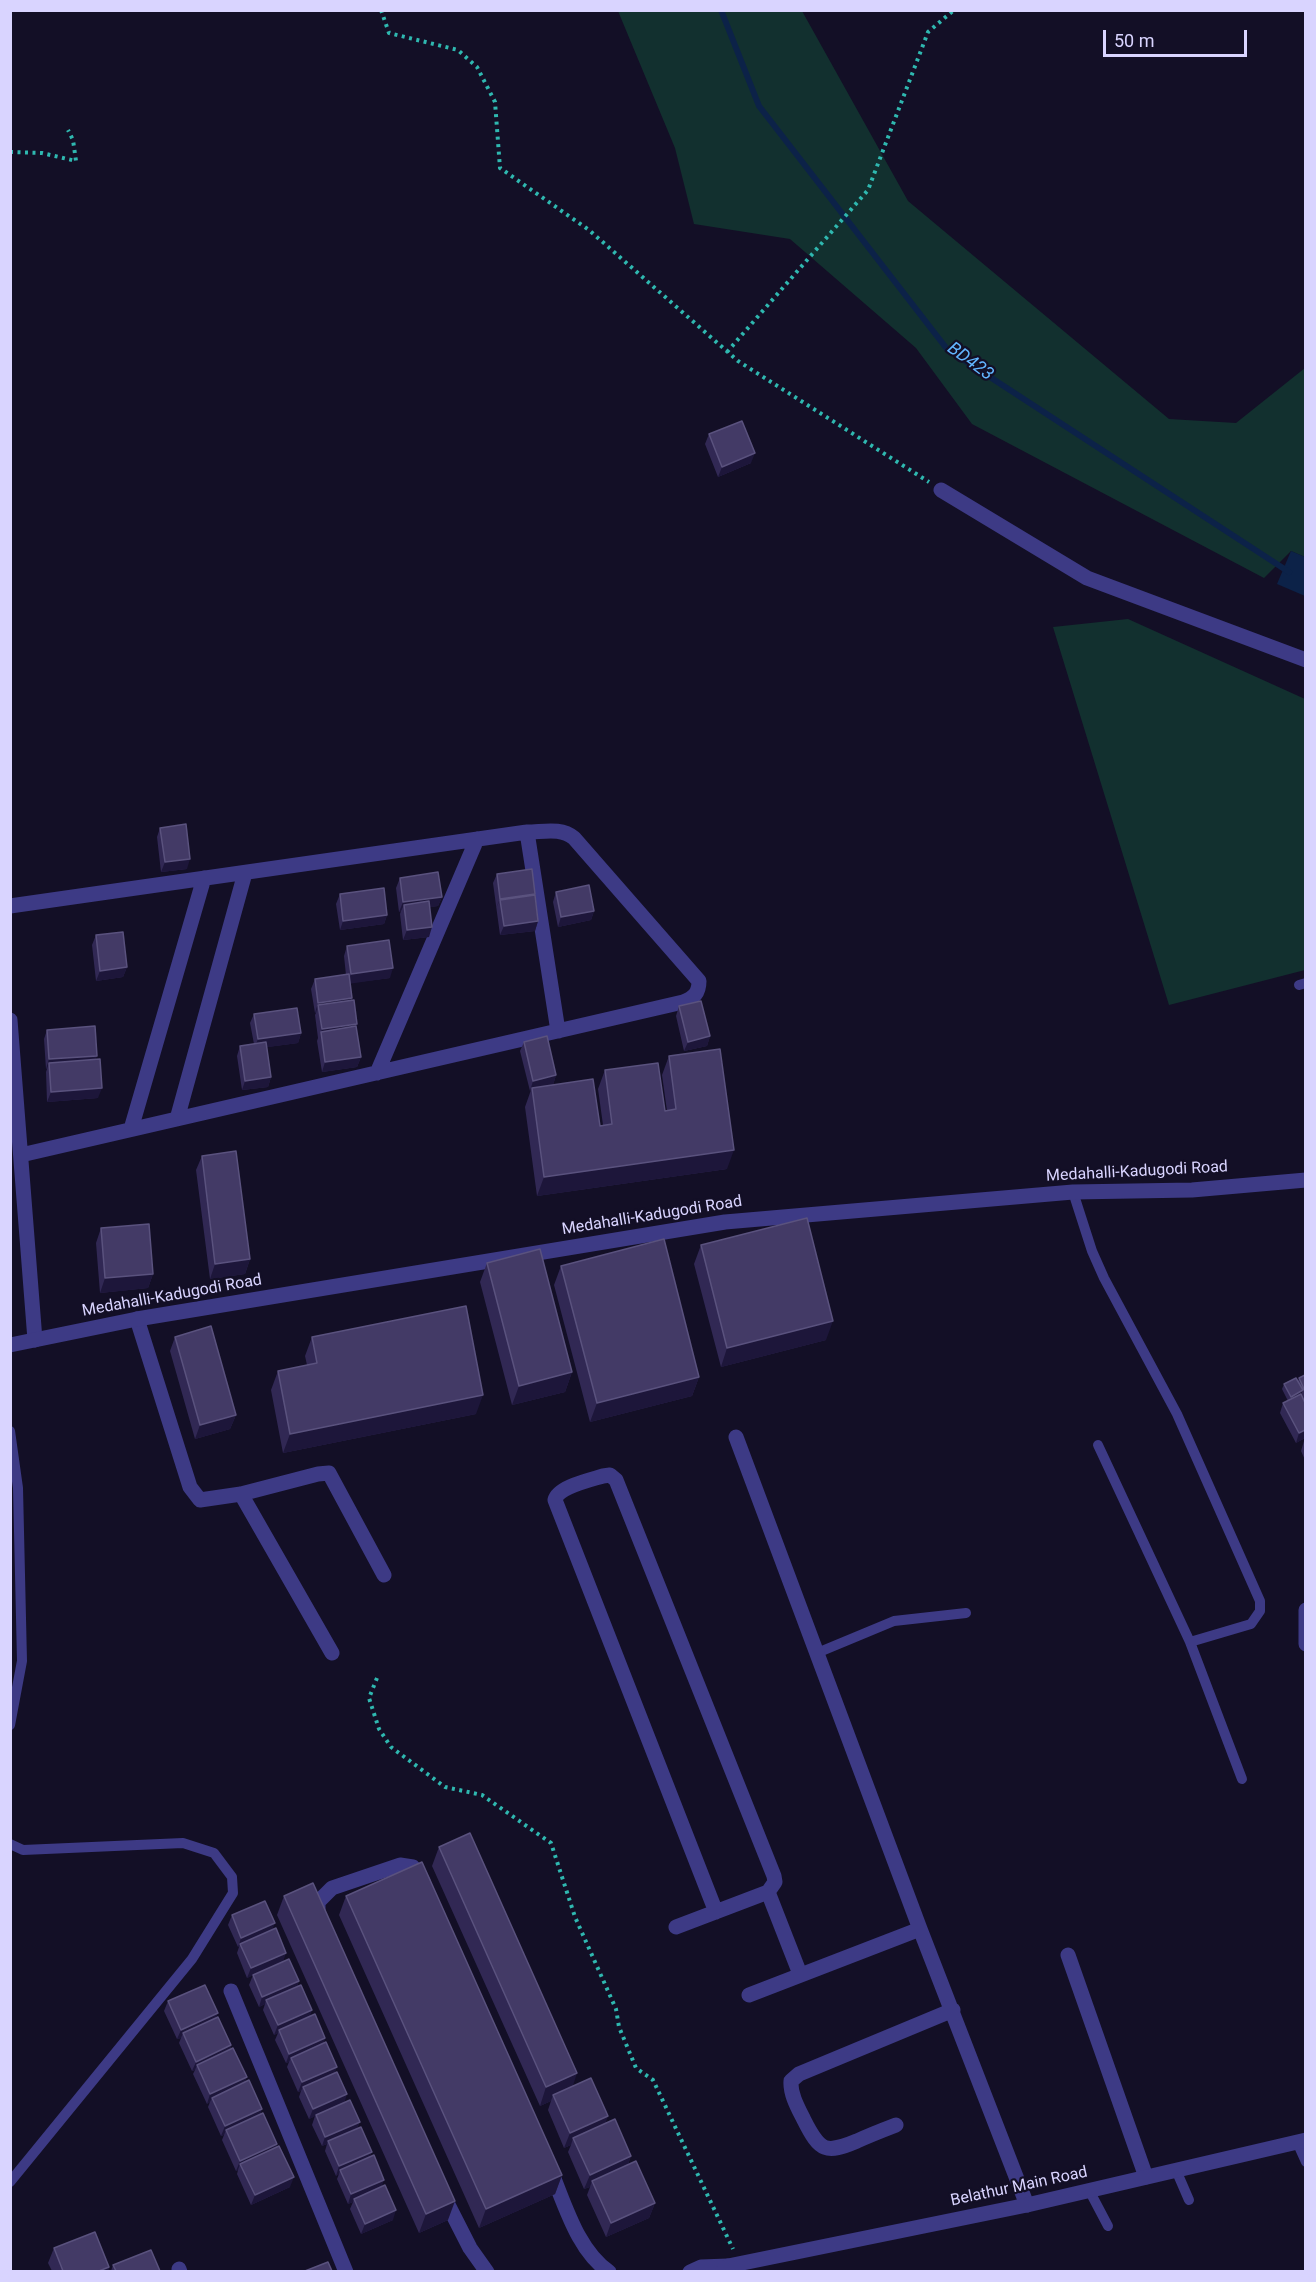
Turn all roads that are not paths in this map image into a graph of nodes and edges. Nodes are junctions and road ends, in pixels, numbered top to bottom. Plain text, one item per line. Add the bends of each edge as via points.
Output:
1 (941, 490) road end
2 (1305, 660) edge
3 (527, 832) junction
4 (477, 839) junction
5 (245, 873) junction
6 (204, 878) junction
7 (10, 906) edge
8 (10, 1020) edge
9 (558, 1031) junction
10 (377, 1073) junction
11 (14, 1110) edge
12 (177, 1119) junction
13 (131, 1129) junction
14 (21, 1155) junction
15 (1305, 1180) edge
16 (1073, 1192) junction
17 (17, 1214) edge
18 (137, 1319) junction
19 (35, 1340) junction
20 (10, 1345) edge
21 (10, 1431) edge
22 (736, 1437) dead end
23 (1098, 1445) dead end
24 (241, 1494) junction
25 (384, 1575) dead end
26 (1305, 1610) edge
27 (966, 1613) dead end
28 (1190, 1642) junction
29 (1305, 1644) edge
30 (332, 1653) dead end
31 (817, 1653) junction
32 (10, 1725) edge
33 (1242, 1779) dead end
34 (10, 1844) edge
35 (768, 1892) junction
36 (430, 1896) edge
37 (716, 1912) junction
38 (322, 1926) edge
39 (676, 1927) dead end
40 (920, 1929) junction
41 (1068, 1955) dead end
42 (800, 1974) junction
43 (231, 1991) dead end
44 (749, 1995) dead end
45 (952, 2010) junction
46 (896, 2125) dead end
47 (1301, 2141) edge
48 (545, 2158) edge
49 (1305, 2162) edge
50 (1176, 2170) junction
51 (1146, 2177) junction
52 (435, 2179) edge
53 (10, 2182) edge
54 (1089, 2190) junction
55 (1189, 2200) dead end
56 (1027, 2205) junction
57 (1108, 2226) dead end
58 (733, 2268) edge
59 (346, 2271) edge
60 (487, 2271) edge
61 (609, 2271) edge
62 (690, 2271) edge

1 - 2 street via 1087,578
3 - 4 street
3 - 9 street
3 - 9 street via 561,831 574,838 699,981 698,993 683,1002
4 - 5 street
4 - 10 street
5 - 6 street
5 - 12 street
6 - 7 street
6 - 13 street
8 - 11 street
9 - 10 street
10 - 12 street
11 - 14 street
12 - 13 street
13 - 14 street
14 - 17 street
15 - 16 street, Medahalli-Kadugodi Road via 1192,1190
16 - 18 street, Medahalli-Kadugodi Road via 725,1222
16 - 28 lane via 1104,1278 1178,1414 1260,1601 1260,1611 1251,1624
17 - 19 street
18 - 19 street, Medahalli-Kadugodi Road
18 - 24 street via 194,1495 200,1500
19 - 20 street, Medahalli-Kadugodi Road
21 - 32 lane via 18,1488 22,1661
22 - 31 street
23 - 28 lane
24 - 25 street via 329,1473
24 - 30 street
26 - 29 street
27 - 31 lane via 894,1621
28 - 33 lane
31 - 40 street
34 - 53 lane via 23,1850 183,1843 214,1853 233,1884 232,1893 192,1959
35 - 37 street
35 - 37 street via 775,1882 774,1876 616,1480 610,1475 603,1476 561,1491 555,1500
35 - 42 street
36 - 38 street via 414,1867 400,1865 326,1892 317,1907
37 - 39 street
40 - 42 street
40 - 45 street
41 - 51 street
42 - 44 street
43 - 59 street
45 - 46 street via 799,2074 791,2081 798,2108 813,2139 828,2149 840,2149
45 - 56 street
47 - 49 lane
47 - 50 street, Belathur Main Road
48 - 61 street via 585,2244 599,2265
50 - 51 street, Belathur Main Road
50 - 55 lane
51 - 54 street, Belathur Main Road
52 - 60 street via 470,2248
54 - 56 street, Belathur Main Road
54 - 57 lane
56 - 58 street, Belathur Main Road
58 - 62 street, Belathur Main Road via 701,2267

